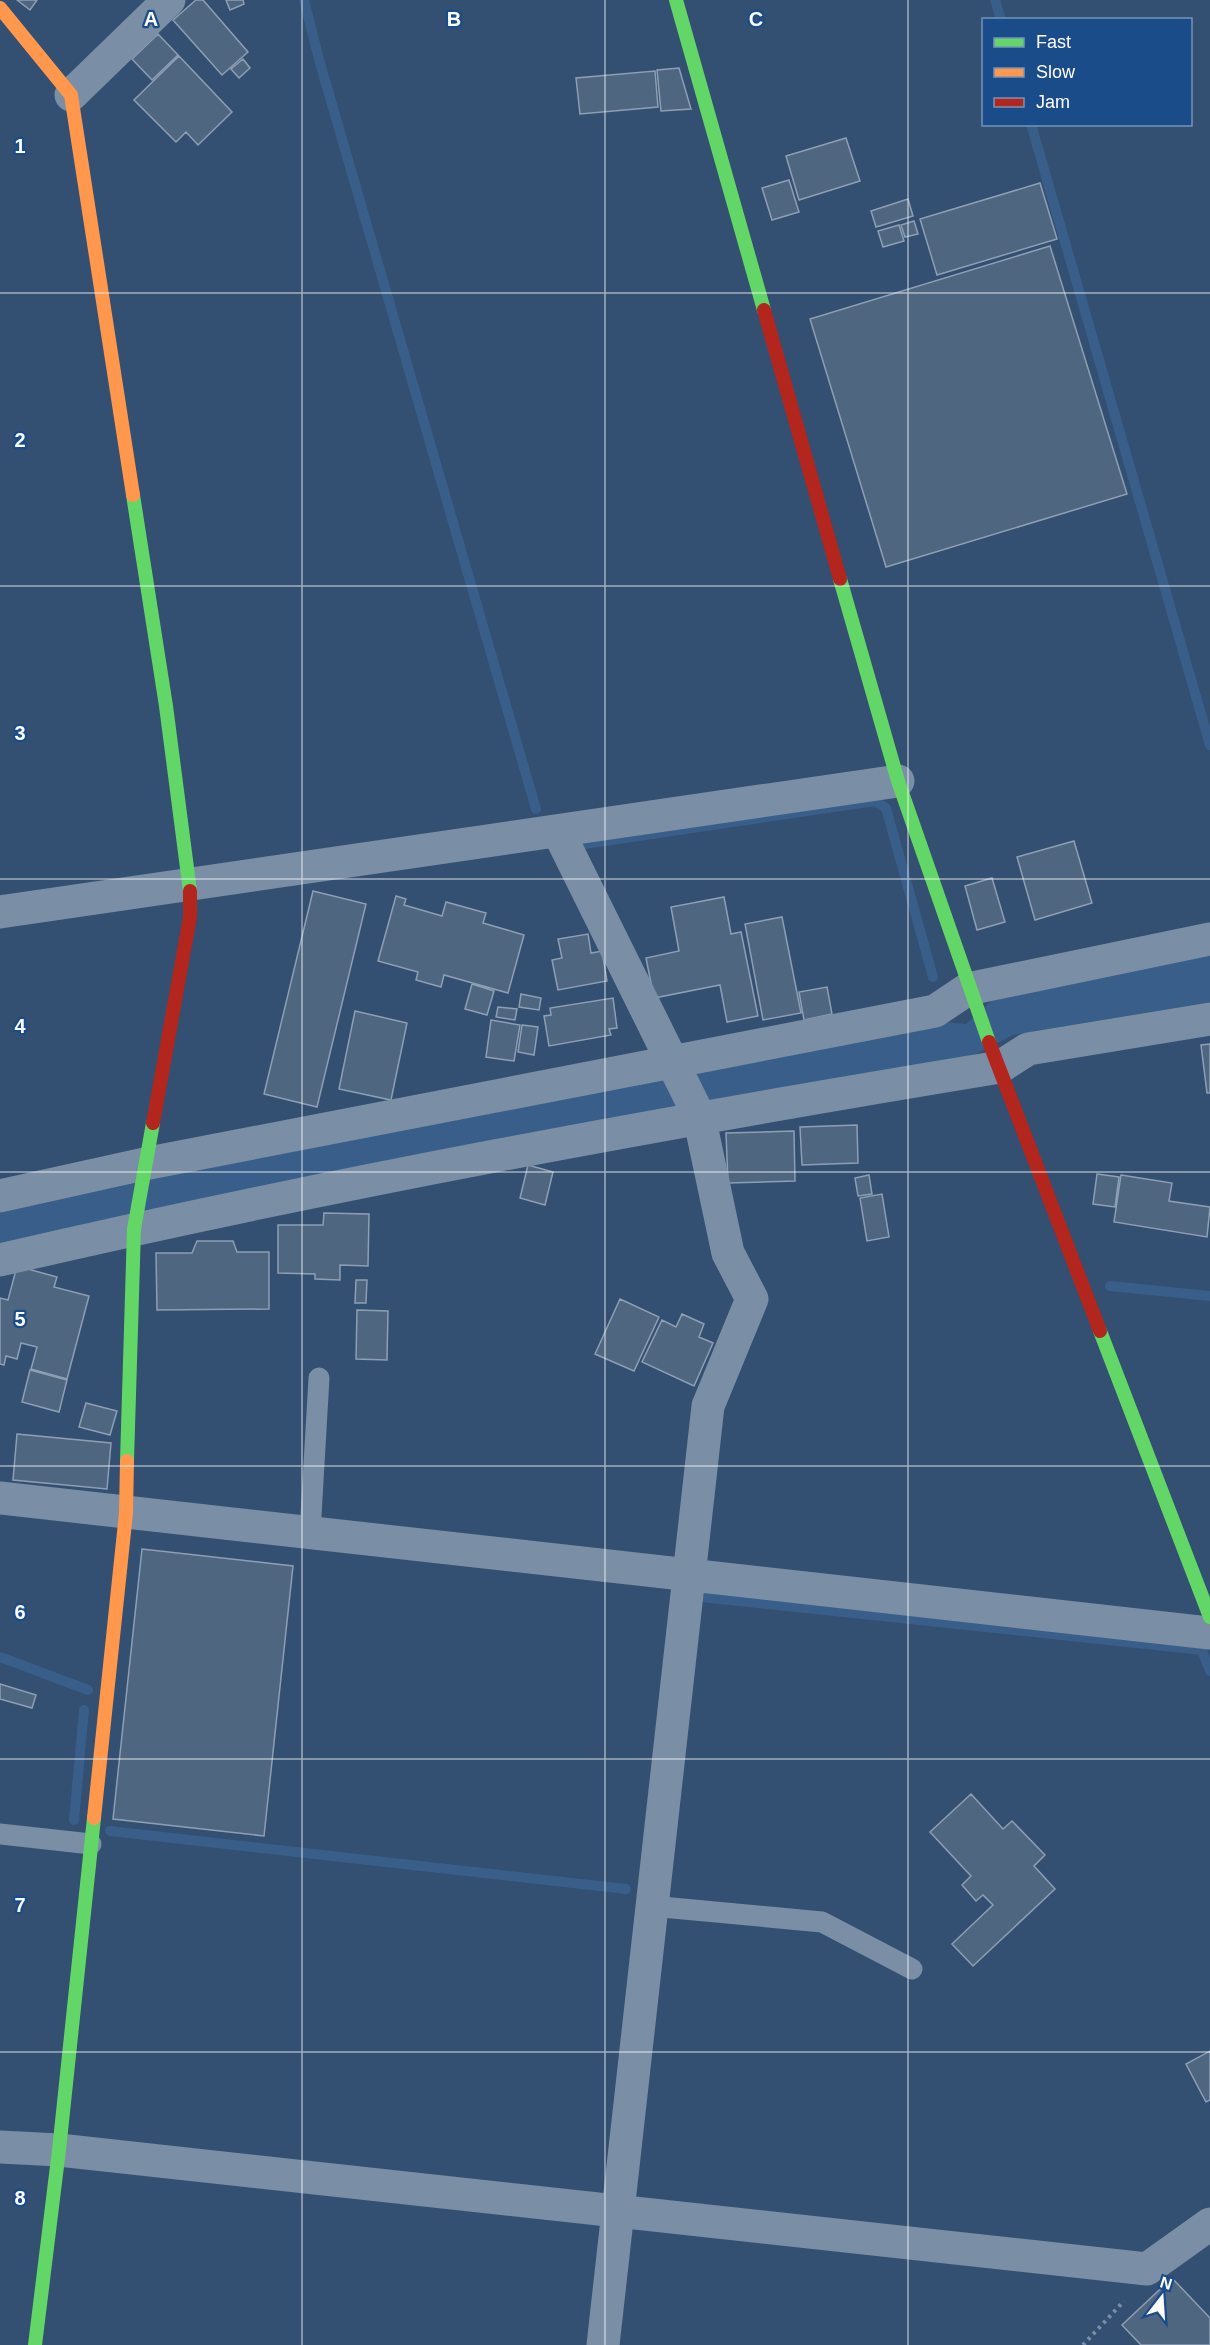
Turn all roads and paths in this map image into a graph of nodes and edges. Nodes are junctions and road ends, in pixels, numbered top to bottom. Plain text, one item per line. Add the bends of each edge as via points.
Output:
1 (169, 0) edge
2 (676, 0) edge
3 (0, 8) edge
4 (72, 95) junction
5 (898, 780) junction
6 (558, 831) junction
7 (190, 883) junction
8 (0, 912) edge
9 (1210, 939) edge
10 (970, 996) junction
11 (1210, 1019) edge
12 (997, 1061) junction
13 (672, 1065) junction
14 (697, 1113) junction
15 (143, 1168) junction
16 (0, 1196) edge
17 (135, 1226) junction
18 (0, 1260) edge
19 (320, 1378) dead end
20 (0, 1498) edge
21 (126, 1513) junction
22 (309, 1533) junction
23 (688, 1573) junction
24 (1210, 1617) edge
25 (1210, 1633) edge
26 (0, 1834) edge
27 (91, 1844) junction
28 (651, 1906) junction
29 (912, 1969) dead end
30 (0, 2147) edge
31 (59, 2150) junction
32 (617, 2212) junction
33 (1210, 2224) edge
34 (1147, 2269) junction
35 (35, 2345) edge
36 (603, 2345) edge
37 (1083, 2345) edge

1 - 4 street
2 - 5 street
3 - 4 street
4 - 7 street
5 - 6 street
5 - 10 street
6 - 7 street
6 - 13 street
7 - 8 street
7 - 15 street via 190,917
9 - 10 street
10 - 12 street
10 - 13 street via 935,1011
11 - 12 street via 1028,1050
12 - 14 street
12 - 24 street
13 - 14 street
13 - 15 street
14 - 17 street
14 - 23 street via 728,1253 752,1299 708,1406
15 - 16 street
15 - 17 street
17 - 18 street
17 - 21 street
19 - 22 lane
20 - 21 street
21 - 22 street
21 - 27 street
22 - 23 street
23 - 25 street
23 - 28 street
26 - 27 lane
27 - 31 street
28 - 29 lane via 822,1922
28 - 32 street
30 - 31 street
31 - 32 street
31 - 35 street
32 - 34 street
32 - 36 street
33 - 34 street
34 - 37 path via 1132,2293

